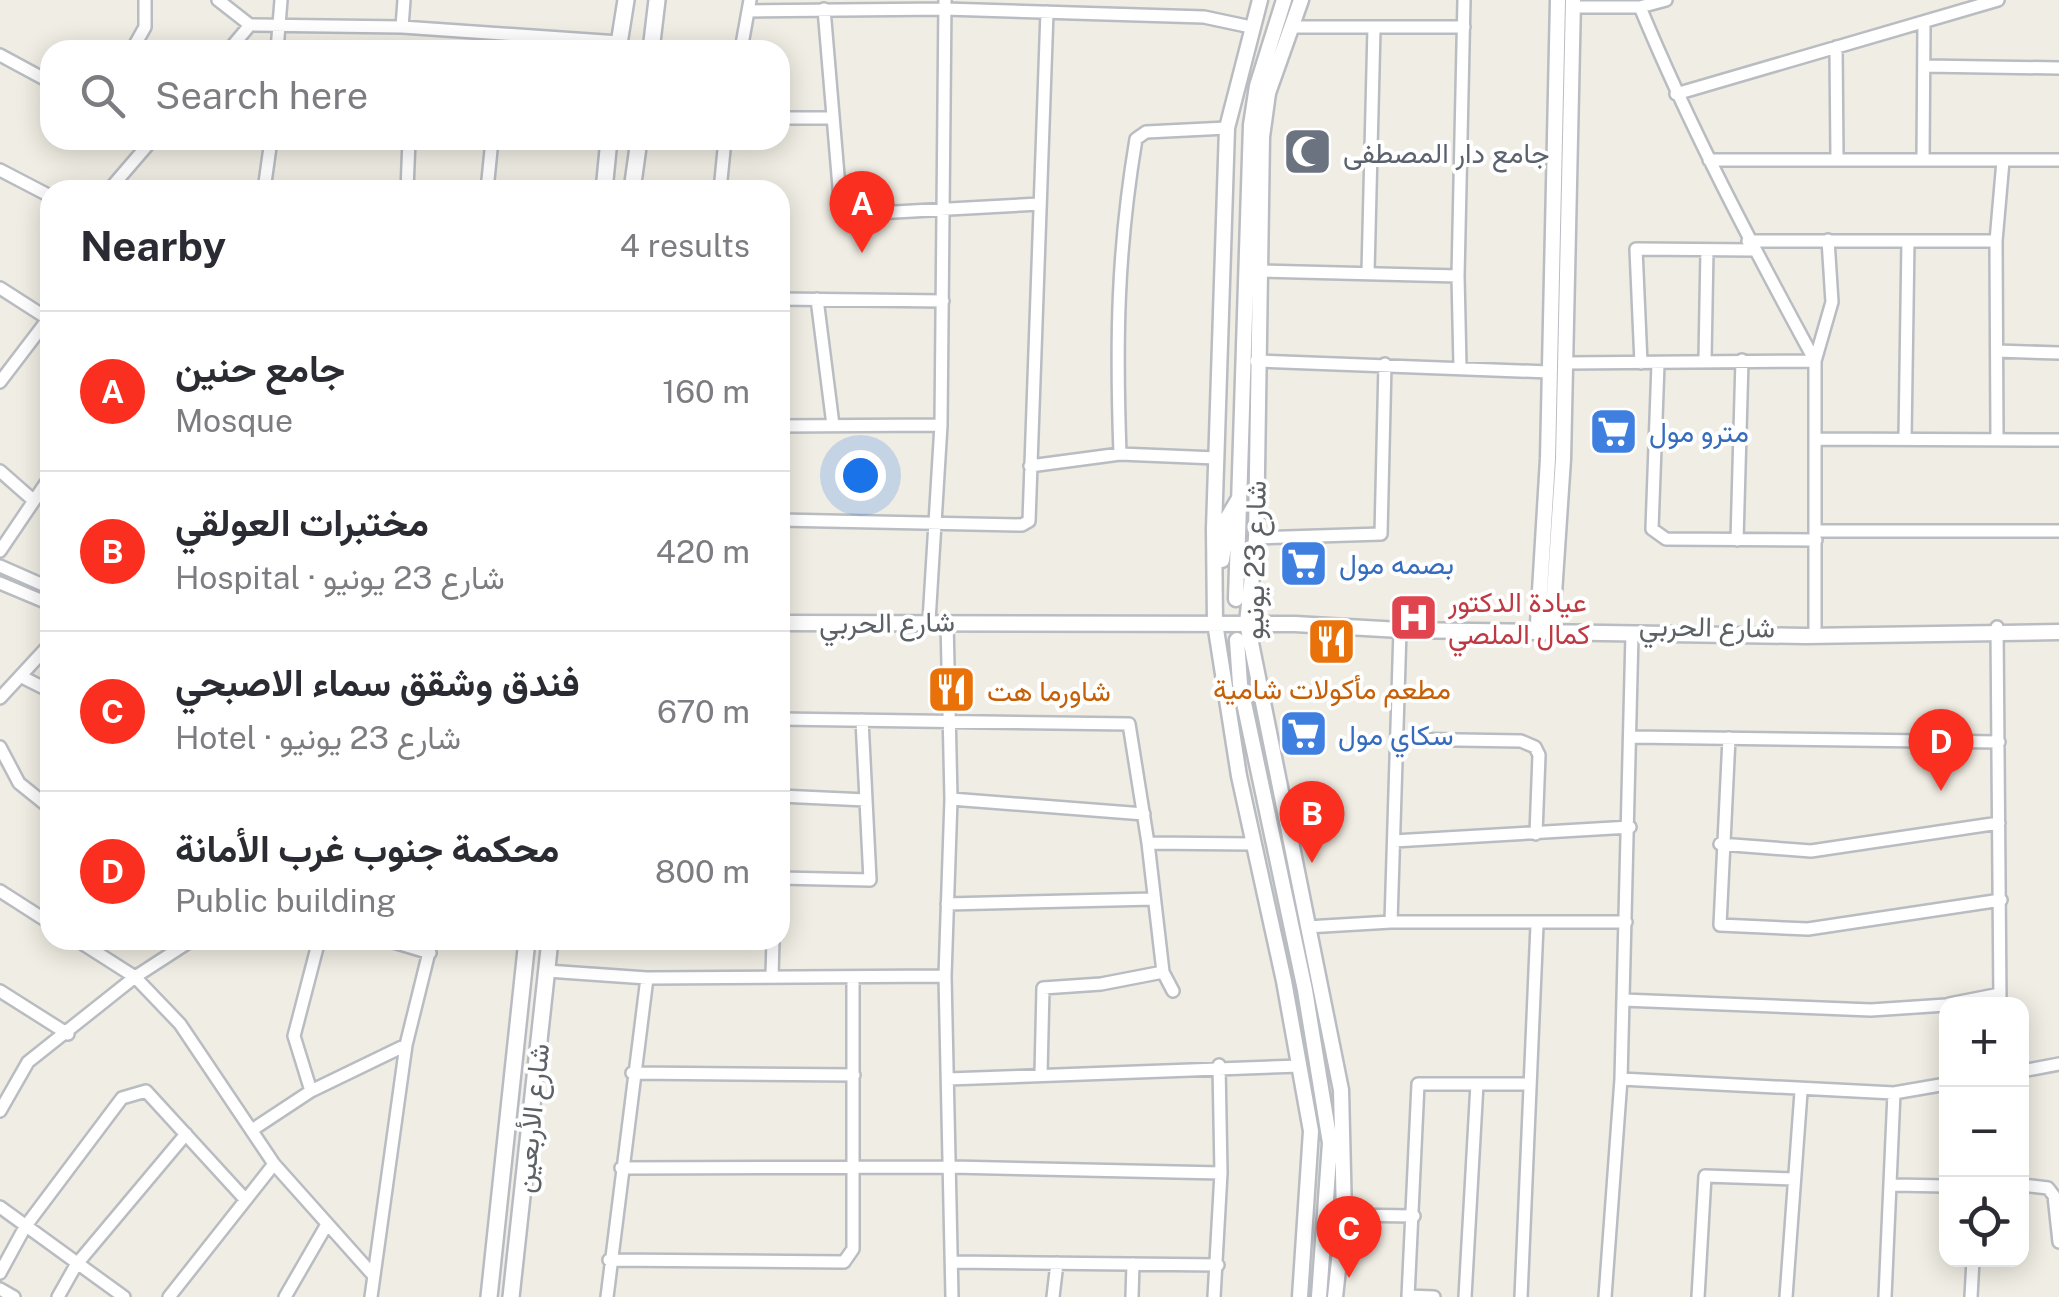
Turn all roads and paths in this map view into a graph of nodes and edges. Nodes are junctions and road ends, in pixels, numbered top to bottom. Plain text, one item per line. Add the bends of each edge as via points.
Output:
1 (145, 0) edge
2 (218, 0) edge
3 (281, 0) edge
4 (404, 0) edge
5 (626, 0) edge
6 (658, 0) edge
7 (1260, 0) edge
8 (1284, 0) edge
9 (1300, 0) edge
10 (1464, 0) edge
11 (1666, 0) edge
12 (1998, 0) edge
13 (1566, 3) edge
14 (945, 4) edge
15 (749, 6) edge
16 (1640, 7) junction
17 (824, 9) junction
18 (1047, 12) junction
19 (278, 22) junction
20 (1924, 22) junction
21 (250, 25) junction
22 (402, 27) junction
23 (1292, 27) junction
24 (1464, 27) junction
25 (1251, 28) junction
26 (1374, 28) junction
27 (138, 40) edge
28 (237, 40) edge
29 (277, 40) edge
30 (478, 40) edge
31 (620, 40) edge
32 (652, 40) edge
33 (743, 40) edge
34 (1836, 47) junction
35 (0, 55) edge
36 (1924, 66) junction
37 (2059, 68) edge
38 (40, 77) edge
39 (1676, 94) junction
40 (790, 118) edge
41 (831, 118) junction
42 (1228, 128) junction
43 (143, 150) edge
44 (269, 150) edge
45 (409, 150) edge
46 (491, 150) edge
47 (608, 150) edge
48 (638, 150) edge
49 (724, 150) edge
50 (1837, 158) junction
51 (1923, 159) junction
52 (1709, 160) junction
53 (2059, 160) edge
54 (2002, 161) junction
55 (0, 170) edge
56 (118, 180) edge
57 (266, 180) edge
58 (407, 180) edge
59 (488, 180) edge
60 (605, 180) edge
61 (633, 180) edge
62 (721, 180) edge
63 (40, 191) edge
64 (1038, 204) junction
65 (942, 208) junction
66 (1828, 240) junction
67 (1908, 241) junction
68 (1996, 241) junction
69 (1752, 246) junction
70 (1707, 250) junction
71 (1258, 272) junction
72 (1368, 272) junction
73 (1458, 276) junction
74 (1559, 278) junction
75 (0, 288) edge
76 (790, 299) edge
77 (818, 299) junction
78 (943, 301) junction
79 (40, 314) edge
80 (40, 331) edge
81 (1996, 351) junction
82 (2059, 354) edge
83 (1705, 359) junction
84 (1256, 360) junction
85 (1742, 360) junction
86 (1815, 361) junction
87 (1641, 363) junction
88 (1385, 364) junction
89 (1566, 364) junction
90 (1658, 364) junction
91 (1460, 367) junction
92 (1549, 372) junction
93 (0, 382) edge
94 (833, 424) junction
95 (790, 426) edge
96 (941, 426) junction
97 (1815, 438) junction
98 (1905, 439) junction
99 (1997, 440) junction
100 (2059, 440) edge
101 (1120, 454) junction
102 (1216, 458) junction
103 (1555, 460) junction
104 (1030, 466) junction
105 (0, 471) edge
106 (40, 491) edge
107 (1239, 498) junction
108 (34, 500) junction
109 (790, 520) edge
110 (935, 520) junction
111 (2059, 531) edge
112 (1816, 536) junction
113 (1256, 538) junction
114 (1738, 540) junction
115 (0, 551) edge
116 (0, 566) edge
117 (0, 583) edge
118 (40, 584) edge
119 (1214, 588) junction
120 (1243, 596) junction
121 (40, 600) edge
122 (929, 621) junction
123 (947, 621) junction
124 (790, 623) edge
125 (1215, 623) junction
126 (1248, 623) junction
127 (1295, 624) junction
128 (1545, 624) junction
129 (1815, 628) junction
130 (1400, 630) junction
131 (1997, 632) junction
132 (2059, 632) edge
133 (1632, 634) junction
134 (1237, 640) dead end
135 (40, 656) edge
136 (1256, 674) junction
137 (22, 678) junction
138 (1221, 680) junction
139 (40, 686) edge
140 (0, 698) edge
141 (790, 719) edge
142 (862, 720) junction
143 (950, 721) junction
144 (1632, 736) junction
145 (1729, 738) junction
146 (1396, 739) junction
147 (1998, 742) junction
148 (0, 747) edge
149 (1258, 784) junction
150 (790, 796) edge
151 (40, 798) edge
152 (866, 800) junction
153 (951, 800) junction
154 (1144, 814) junction
155 (1998, 823) junction
156 (1630, 827) junction
157 (1536, 834) junction
158 (1394, 841) junction
159 (1148, 843) junction
160 (1252, 844) junction
161 (1720, 844) junction
162 (790, 878) edge
163 (0, 891) edge
164 (1154, 899) junction
165 (2001, 900) junction
166 (947, 904) junction
167 (40, 917) edge
168 (1392, 922) junction
169 (1626, 922) junction
170 (1536, 924) junction
171 (1307, 927) junction
172 (93, 950) edge
173 (177, 950) edge
174 (316, 950) edge
175 (430, 950) edge
176 (526, 950) edge
177 (549, 950) edge
178 (773, 950) edge
179 (547, 971) junction
180 (1162, 972) junction
181 (772, 976) junction
182 (944, 976) junction
183 (135, 977) junction
184 (646, 978) junction
185 (853, 978) junction
186 (0, 991) edge
187 (1173, 991) dead end
188 (1322, 993) junction
189 (2000, 997) edge
190 (1624, 1000) junction
191 (1939, 1006) edge
192 (68, 1034) junction
193 (406, 1045) junction
194 (2059, 1064) edge
195 (1219, 1066) junction
196 (1300, 1066) junction
197 (2029, 1070) edge
198 (632, 1073) junction
199 (854, 1074) junction
200 (1041, 1074) junction
201 (948, 1079) junction
202 (1621, 1079) junction
203 (1320, 1080) junction
204 (1477, 1084) junction
205 (1528, 1084) junction
206 (1939, 1085) edge
207 (311, 1091) junction
208 (1801, 1092) junction
209 (1894, 1093) junction
210 (0, 1111) edge
211 (252, 1130) junction
212 (186, 1134) junction
213 (1330, 1143) junction
214 (274, 1164) junction
215 (952, 1167) junction
216 (621, 1168) junction
217 (856, 1168) junction
218 (1221, 1173) junction
219 (1794, 1179) junction
220 (1893, 1185) junction
221 (1939, 1186) edge
222 (2029, 1186) edge
223 (244, 1198) junction
224 (1308, 1198) junction
225 (0, 1207) edge
226 (1344, 1215) junction
227 (1414, 1216) junction
228 (25, 1226) junction
229 (326, 1226) junction
230 (2059, 1242) edge
231 (609, 1260) junction
232 (954, 1262) junction
233 (1057, 1263) junction
234 (76, 1264) junction
235 (1133, 1264) junction
236 (1218, 1266) junction
237 (1973, 1267) edge
238 (0, 1273) edge
239 (374, 1276) junction
240 (0, 1289) edge
241 (1408, 1296) edge
242 (14, 1297) edge
243 (58, 1297) edge
244 (124, 1297) edge
245 (169, 1297) edge
246 (284, 1297) edge
247 (371, 1297) edge
248 (489, 1297) edge
249 (511, 1297) edge
250 (606, 1297) edge
251 (952, 1297) edge
252 (1054, 1297) edge
253 (1132, 1297) edge
254 (1214, 1297) edge
255 (1300, 1297) edge
256 (1319, 1297) edge
257 (1335, 1297) edge
258 (1434, 1297) edge
259 (1465, 1297) edge
260 (1522, 1297) edge
261 (1605, 1297) edge
262 (1698, 1297) edge
263 (1786, 1297) edge
264 (1885, 1297) edge
265 (1971, 1297) edge

1 - 27 street via 146,28
2 - 21 street
3 - 19 street
4 - 22 street
5 - 31 main road
6 - 32 main road
7 - 25 street, شارع 23 يونيو
8 - 107 street via 1251,125
9 - 23 street, شارع 23 يونيو
10 - 24 street
11 - 16 street
12 - 20 street
13 - 16 street
13 - 74 street
14 - 17 street
14 - 18 street
14 - 65 street
15 - 17 street
15 - 33 street
16 - 39 street
17 - 41 street
18 - 25 street via 1204,17
18 - 64 street
19 - 21 street
19 - 22 street
19 - 29 street
20 - 34 street
20 - 36 street
21 - 28 street
22 - 30 street
23 - 26 street
23 - 71 street, شارع 23 يونيو via 1268,93 1262,136
24 - 26 street
24 - 73 street
25 - 42 street, شارع 23 يونيو
26 - 72 street
34 - 39 street
34 - 50 street
35 - 38 street
36 - 37 street
36 - 51 street
39 - 52 street
40 - 41 street
41 - 65 street via 840,199 847,209 858,214
42 - 101 street via 1146,132 1136,140 1120,232
42 - 102 street, شارع 23 يونيو
43 - 56 street
44 - 57 street
45 - 58 street
46 - 59 street
47 - 60 main road
48 - 61 main road
49 - 62 street
50 - 51 street
50 - 52 street
51 - 54 street
52 - 69 street
53 - 54 street
54 - 68 street
55 - 63 street
64 - 65 street
64 - 104 street
65 - 78 street
66 - 67 street
66 - 69 street
66 - 86 street via 1832,302
67 - 68 street
67 - 98 street
68 - 81 street
69 - 70 street
69 - 86 street
70 - 83 street
70 - 87 street via 1636,249
71 - 72 street
71 - 84 street, شارع 23 يونيو
72 - 73 street
73 - 91 street
74 - 89 street
74 - 92 street
75 - 79 street
76 - 77 street
77 - 78 street
77 - 94 street
78 - 96 street
80 - 93 street
81 - 82 street
81 - 99 street
83 - 85 street
83 - 90 street
84 - 88 street
84 - 113 street, شارع 23 يونيو
85 - 86 street
85 - 114 street
86 - 97 street
87 - 89 street
87 - 90 street
88 - 91 street
88 - 113 street via 1381,534
89 - 103 street
90 - 114 street via 1652,528 1666,539
91 - 92 street
92 - 103 street
94 - 95 street
94 - 96 street
96 - 110 street
97 - 98 street
97 - 112 street
98 - 99 street
99 - 100 street
101 - 102 street
101 - 104 street
102 - 119 street, شارع 23 يونيو
103 - 128 street
104 - 110 street via 1026,524
105 - 108 street
106 - 108 street
107 - 119 street via 1228,518
107 - 120 street via 1247,520
108 - 115 street
109 - 110 street
110 - 122 street
111 - 112 street
112 - 114 street
112 - 129 street
113 - 120 street, شارع 23 يونيو
116 - 118 street
117 - 121 street
119 - 125 street, شارع 23 يونيو
120 - 126 street, شارع 23 يونيو
122 - 123 street, شارع الحربي
122 - 124 street, شارع الحربي
123 - 125 street, شارع الحربي
123 - 143 street
125 - 126 street, شارع الحربي
125 - 138 street, شارع 23 يونيو
126 - 127 street, شارع الحربي
126 - 136 street, شارع 23 يونيو
127 - 128 street, شارع الحربي via 1309,618
127 - 130 street, شارع الحربي
128 - 129 street, شارع الحربي
129 - 131 street, شارع الحربي
130 - 133 street, شارع الحربي
130 - 146 street
131 - 132 street, شارع الحربي via 2044,626
131 - 133 street, شارع الحربي
131 - 147 street
133 - 144 street
134 - 149 street
135 - 137 street
136 - 149 street
136 - 171 street, شارع 23 يونيو
137 - 139 street
137 - 140 street
138 - 149 street via 1241,754
138 - 160 street, شارع 23 يونيو
141 - 142 street
142 - 143 street
142 - 152 street
143 - 153 street
143 - 154 street via 1129,724
144 - 145 street
144 - 156 street
145 - 147 street
145 - 161 street
146 - 157 street via 1521,741 1536,748
146 - 158 street
147 - 155 street
148 - 151 street via 19,783
149 - 203 street
150 - 152 street
152 - 162 street via 870,880
153 - 154 street
153 - 166 street
154 - 159 street
155 - 161 street via 1811,850
155 - 165 street
156 - 157 street
156 - 169 street
157 - 158 street
158 - 168 street
159 - 160 street
159 - 164 street
160 - 196 street, شارع 23 يونيو
161 - 165 street via 1720,924 1808,929
163 - 167 street
164 - 166 street
164 - 180 street
165 - 189 street
166 - 182 street
168 - 170 street
168 - 171 street
169 - 170 street
169 - 190 street
170 - 205 street
171 - 188 street, شارع 23 يونيو
172 - 183 street
173 - 183 street
174 - 207 street via 294,1036
175 - 193 street
176 - 248 main road, شارع الأربعين
177 - 179 main road, شارع الأربعين
178 - 181 street
179 - 184 street
179 - 249 main road, شارع الأربعين
180 - 187 street
180 - 200 street via 1044,988
181 - 184 street
181 - 185 street
182 - 185 street
182 - 201 street
183 - 192 street
183 - 211 street via 180,1024
184 - 198 street
185 - 199 street
186 - 192 street
188 - 203 street via 1327,1059
188 - 226 street, شارع 23 يونيو via 1341,1090
190 - 191 street via 1871,1010
190 - 202 street
192 - 210 street via 28,1062
193 - 207 street
193 - 239 street
194 - 197 street
195 - 196 street
195 - 200 street
195 - 218 street
196 - 224 street, شارع 23 يونيو via 1310,1130
198 - 199 street
198 - 216 street
199 - 217 street
200 - 201 street
201 - 215 street
202 - 208 street
202 - 261 street
203 - 213 street
204 - 205 street
204 - 227 street via 1418,1084
204 - 259 street
205 - 260 street
206 - 209 street
207 - 211 street
208 - 209 street
208 - 219 street
209 - 220 street
211 - 214 street
212 - 223 street
212 - 228 street via 146,1091 122,1098
212 - 234 street
213 - 224 street
213 - 256 street
214 - 223 street
214 - 229 street
215 - 217 street
215 - 218 street
215 - 232 street
216 - 217 street
216 - 231 street
217 - 231 street via 853,1249 844,1262
218 - 236 street
219 - 262 street via 1705,1176
219 - 263 street
220 - 221 street
220 - 264 street
222 - 230 street via 2048,1188 2054,1196
223 - 245 street
224 - 255 street, شارع 23 يونيو
225 - 228 street
226 - 227 street
226 - 257 street, شارع 23 يونيو
227 - 241 street
228 - 234 street
228 - 238 street
229 - 239 street
229 - 246 street
231 - 250 street
232 - 233 street
232 - 251 street
233 - 235 street
233 - 252 street
234 - 243 street
234 - 244 street
235 - 236 street
235 - 253 street
236 - 254 street
237 - 265 street
239 - 247 street
240 - 242 street
241 - 258 street

